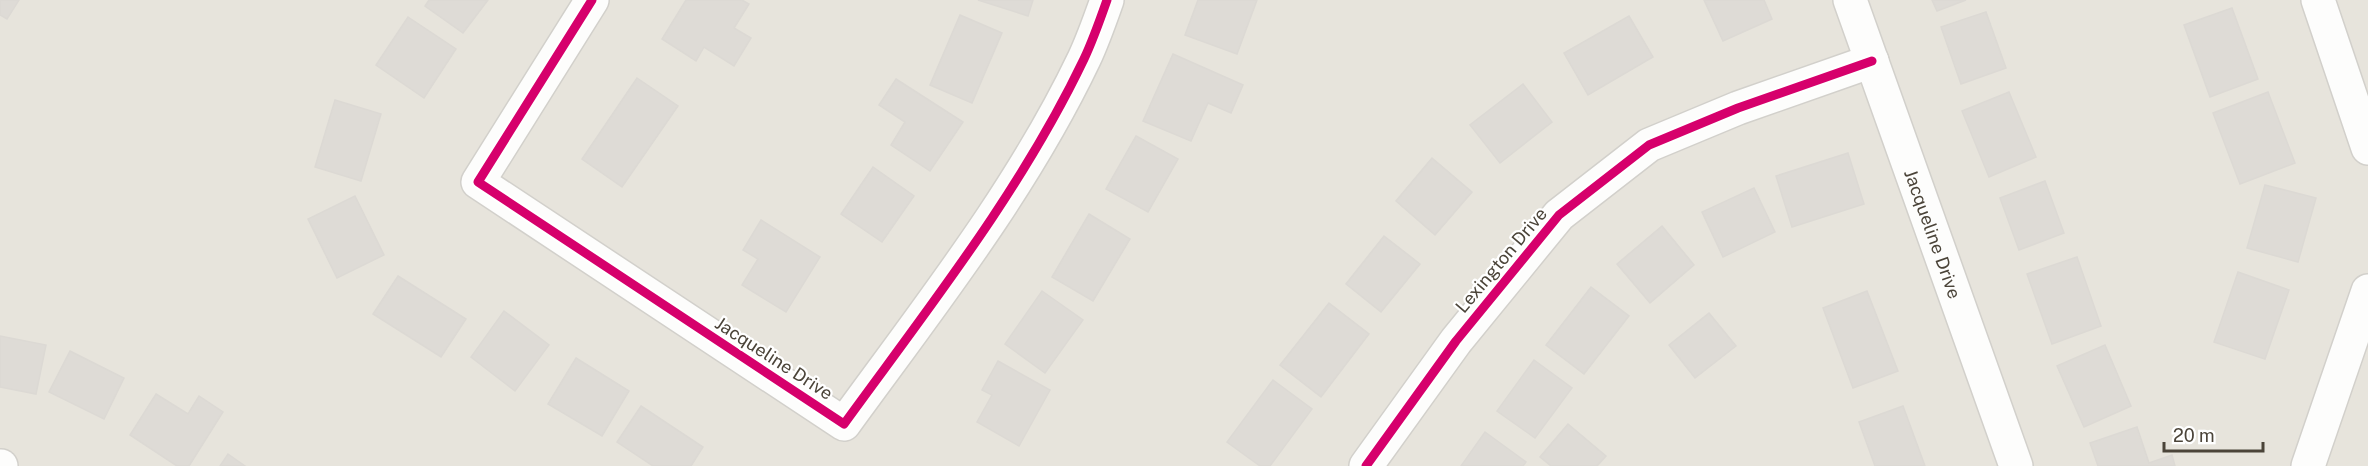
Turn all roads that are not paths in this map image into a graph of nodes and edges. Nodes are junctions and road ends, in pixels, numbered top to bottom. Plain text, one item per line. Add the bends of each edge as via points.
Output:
1 (592, 0) edge
2 (1107, 0) edge
3 (1850, 0) edge
4 (2318, 0) edge
5 (1872, 61) junction
6 (2368, 147) edge
7 (2368, 291) edge
8 (1366, 466) edge
9 (2016, 466) edge
10 (2308, 466) edge

1 - 2 street, Jacqueline Drive via 478,182 844,424 978,240 1035,149 1085,58
3 - 5 street, Jacqueline Drive
4 - 6 street
5 - 8 street, Lexington Drive via 1738,108 1649,145 1559,215 1456,341
5 - 9 street, Jacqueline Drive
7 - 10 street

